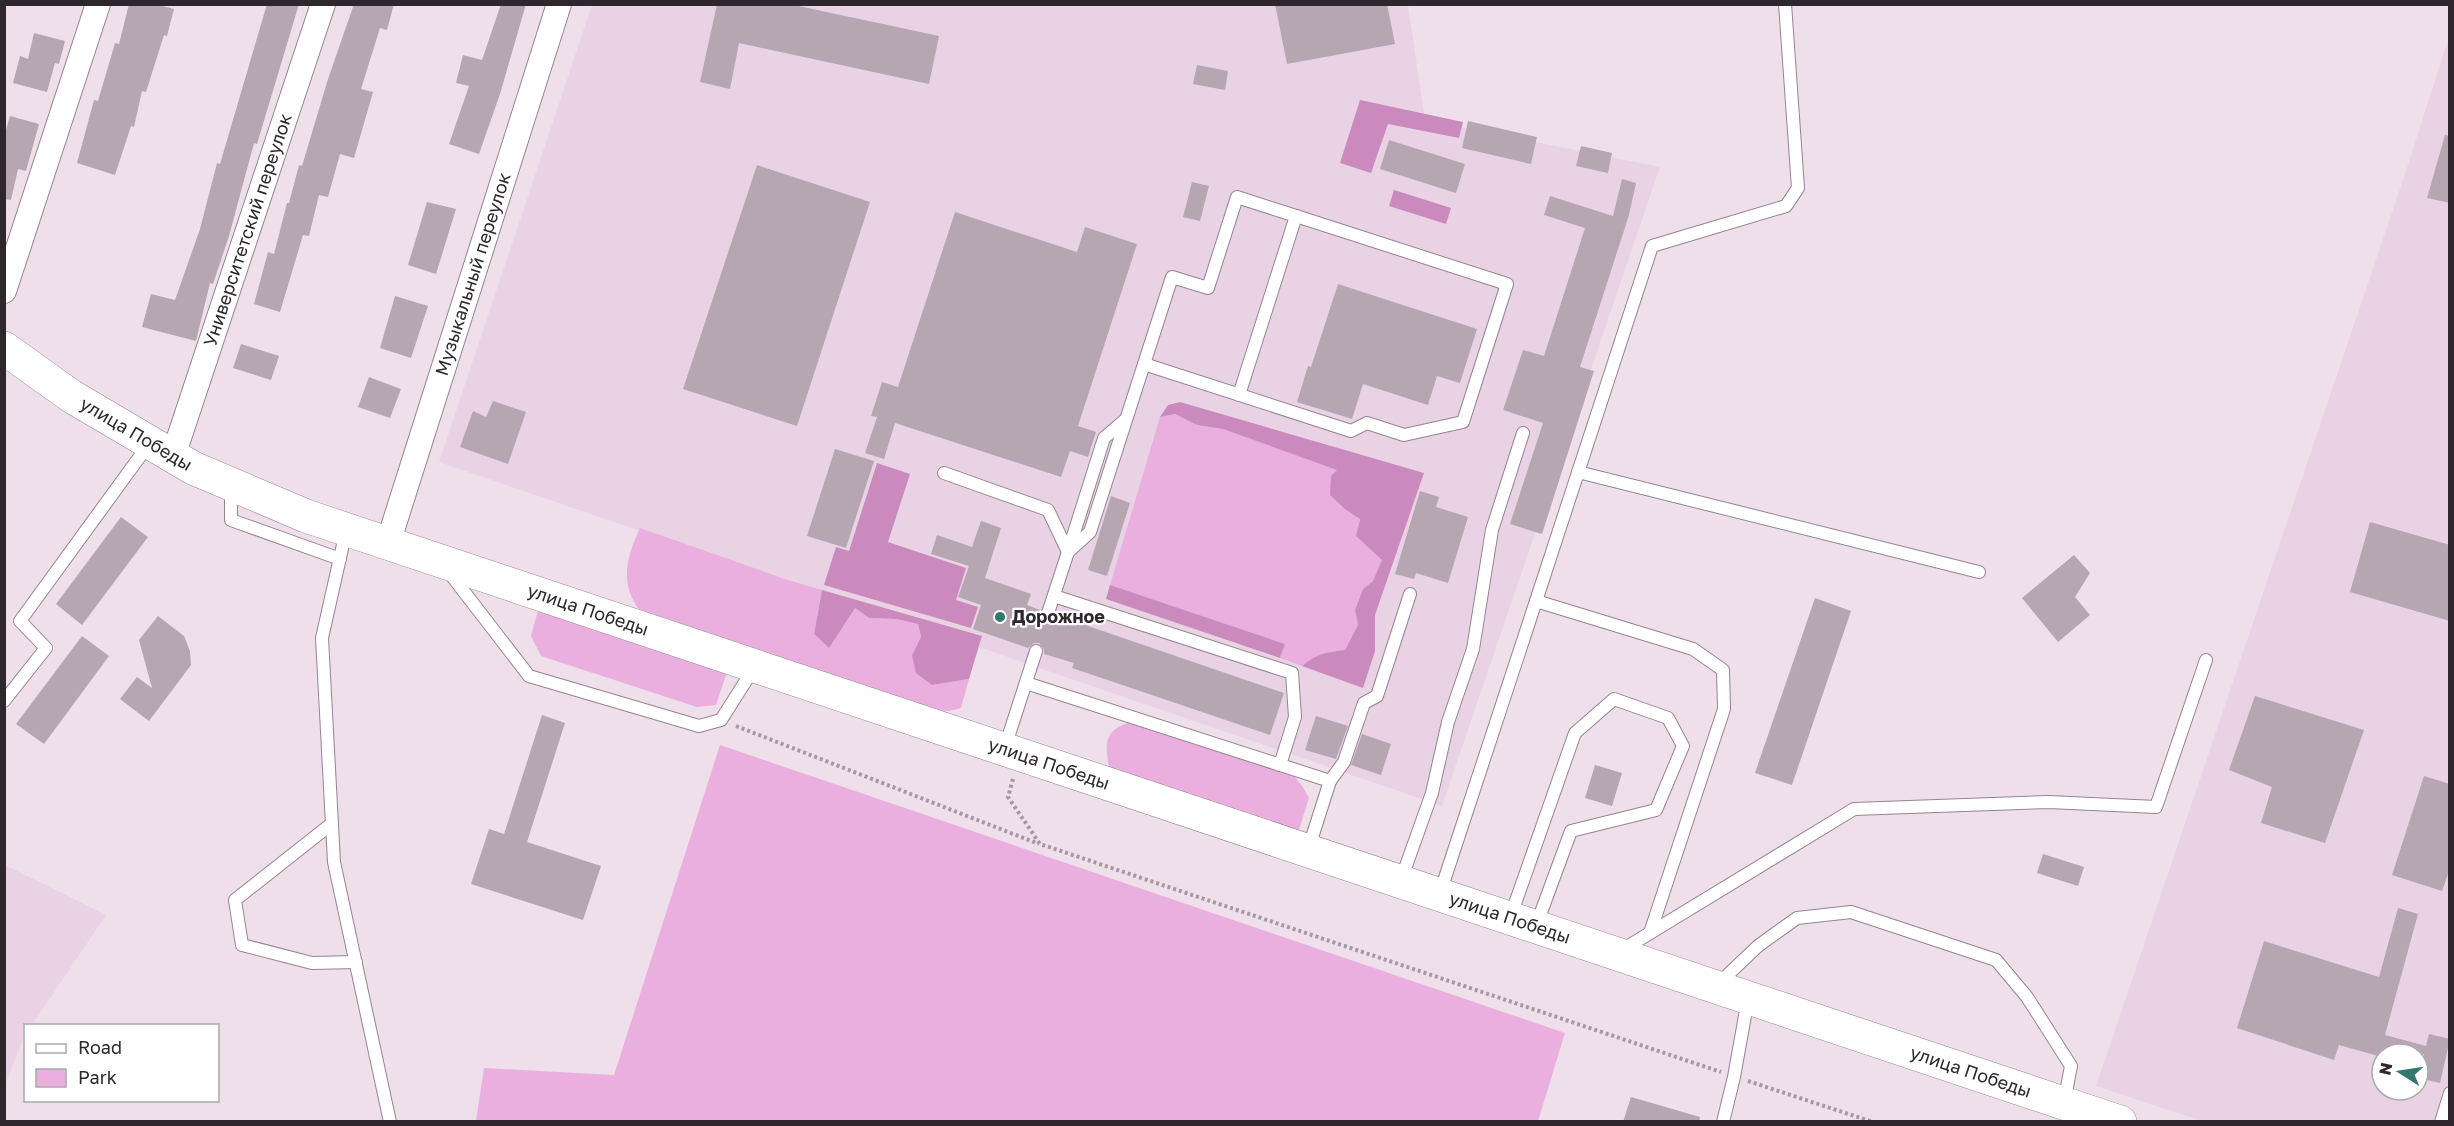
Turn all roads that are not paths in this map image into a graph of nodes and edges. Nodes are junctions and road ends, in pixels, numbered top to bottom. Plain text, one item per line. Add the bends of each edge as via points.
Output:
1 (98, 4) edge
2 (323, 4) edge
3 (559, 4) edge
4 (1785, 4) edge
5 (1296, 216) junction
6 (4, 291) edge
7 (4, 348) edge
8 (1144, 364) junction
9 (1239, 395) junction
10 (1523, 433) dead end
11 (161, 449) junction
12 (1578, 472) junction
13 (944, 473) dead end
14 (388, 543) junction
15 (343, 545) junction
16 (1068, 552) junction
17 (440, 561) junction
18 (1979, 572) dead end
19 (1410, 594) dead end
20 (1054, 596) junction
21 (1536, 601) junction
22 (1048, 613) dead end
23 (1036, 651) dead end
24 (2206, 660) dead end
25 (756, 666) junction
26 (1026, 683) junction
27 (4, 701) edge
28 (1012, 752) junction
29 (1280, 765) junction
30 (1330, 781) junction
31 (330, 825) junction
32 (1308, 850) junction
33 (1400, 882) junction
34 (1439, 895) junction
35 (1523, 922) junction
36 (1650, 933) junction
37 (1616, 953) junction
38 (356, 962) junction
39 (1715, 987) junction
40 (1749, 998) junction
41 (2450, 1093) edge
42 (2064, 1103) junction
43 (390, 1122) edge
44 (1723, 1122) edge
45 (2120, 1122) edge
46 (2441, 1122) edge

1 - 6 street
2 - 11 street, Университетский переулок
3 - 14 street, Музыкальный переулок
4 - 12 lane via 1798,189 1786,206 1652,246
5 - 8 lane via 1237,197 1208,288 1172,277
5 - 9 lane
5 - 9 lane via 1507,284 1504,294 1463,422 1404,435 1367,423 1351,431
7 - 11 main road, улица Победы via 71,396
8 - 9 lane
8 - 16 lane via 1126,418 1104,438
10 - 33 lane via 1492,530 1473,649 1448,722 1432,793
11 - 15 main road, улица Победы via 193,468 306,516
11 - 27 lane via 20,621 46,648
12 - 18 lane
12 - 21 lane
13 - 16 lane via 1048,510
14 - 15 main road, улица Победы
14 - 17 main road, улица Победы
15 - 31 lane via 322,638
16 - 20 lane
17 - 25 main road, улица Победы
17 - 25 lane via 529,676 699,726 721,720
19 - 30 lane via 1377,696 1364,703 1344,762
20 - 22 lane
20 - 29 lane via 1292,673 1295,717
21 - 34 lane
21 - 36 lane via 1693,649 1723,670 1724,708
23 - 26 lane
24 - 36 lane via 2156,807 2049,802 1854,809
25 - 28 main road, улица Победы
26 - 28 lane
26 - 29 lane
28 - 32 main road, улица Победы
29 - 30 lane
30 - 32 lane
31 - 38 lane
31 - 38 lane via 235,900 242,945 312,963
32 - 33 main road, улица Победы
33 - 34 main road, улица Победы
34 - 35 main road, улица Победы
35 - 35 lane via 1571,831 1656,810 1683,746 1668,718 1614,699 1575,733
35 - 37 main road, улица Победы
36 - 37 lane
37 - 39 main road, улица Победы
38 - 43 lane
39 - 40 main road, улица Победы
39 - 42 lane via 1758,946 1797,918 1851,912 1995,960 2027,997 2071,1066
40 - 42 main road, улица Победы
40 - 44 lane
41 - 46 lane
42 - 45 main road, улица Победы

